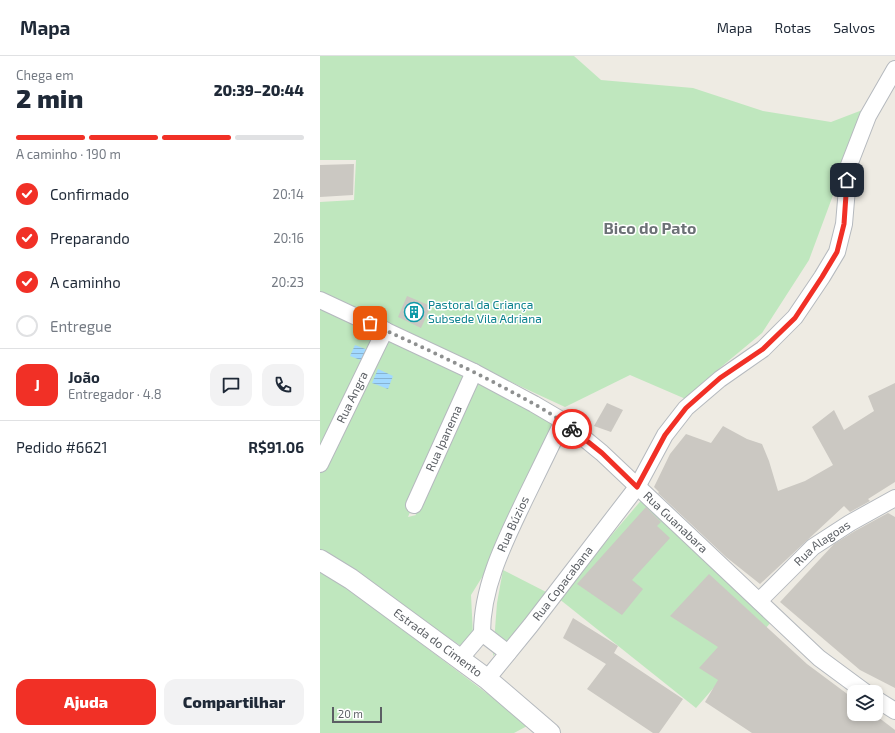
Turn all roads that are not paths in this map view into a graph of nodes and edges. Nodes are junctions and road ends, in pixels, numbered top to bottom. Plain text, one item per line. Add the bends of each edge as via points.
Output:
1 (895, 69) edge
2 (320, 300) edge
3 (385, 330) junction
4 (474, 372) junction
5 (563, 421) junction
6 (320, 464) edge
7 (637, 487) junction
8 (895, 498) edge
9 (414, 505) dead end
10 (320, 560) edge
11 (759, 601) junction
12 (482, 633) junction
13 (508, 653) junction
14 (460, 659) junction
15 (487, 679) junction
16 (856, 685) edge
17 (883, 703) edge
18 (895, 711) edge
19 (550, 733) edge

1 - 7 street via 868,116 849,165 844,224 837,252 822,277 795,318 763,349 720,378 686,408 665,435
2 - 3 street, Rua Guanabara
3 - 4 street, Rua Guanabara
3 - 6 street, Rua Angra
4 - 5 street, Rua Guanabara
4 - 9 street, Rua Ipanema
5 - 7 street, Rua Guanabara via 602,453
5 - 12 street, Rua Búzios via 509,533 492,576 485,600
7 - 11 street, Rua Guanabara
7 - 13 street, Rua Copacabana
8 - 11 street, Rua Alagoas via 813,547
10 - 14 street, Estrada do Cimento via 351,579
11 - 16 street, Rua Guanabara via 819,658
12 - 13 street
12 - 14 street
13 - 15 street, Rua Copacabana
14 - 15 street, Estrada do Cimento
15 - 19 street, Estrada do Cimento
17 - 18 street

